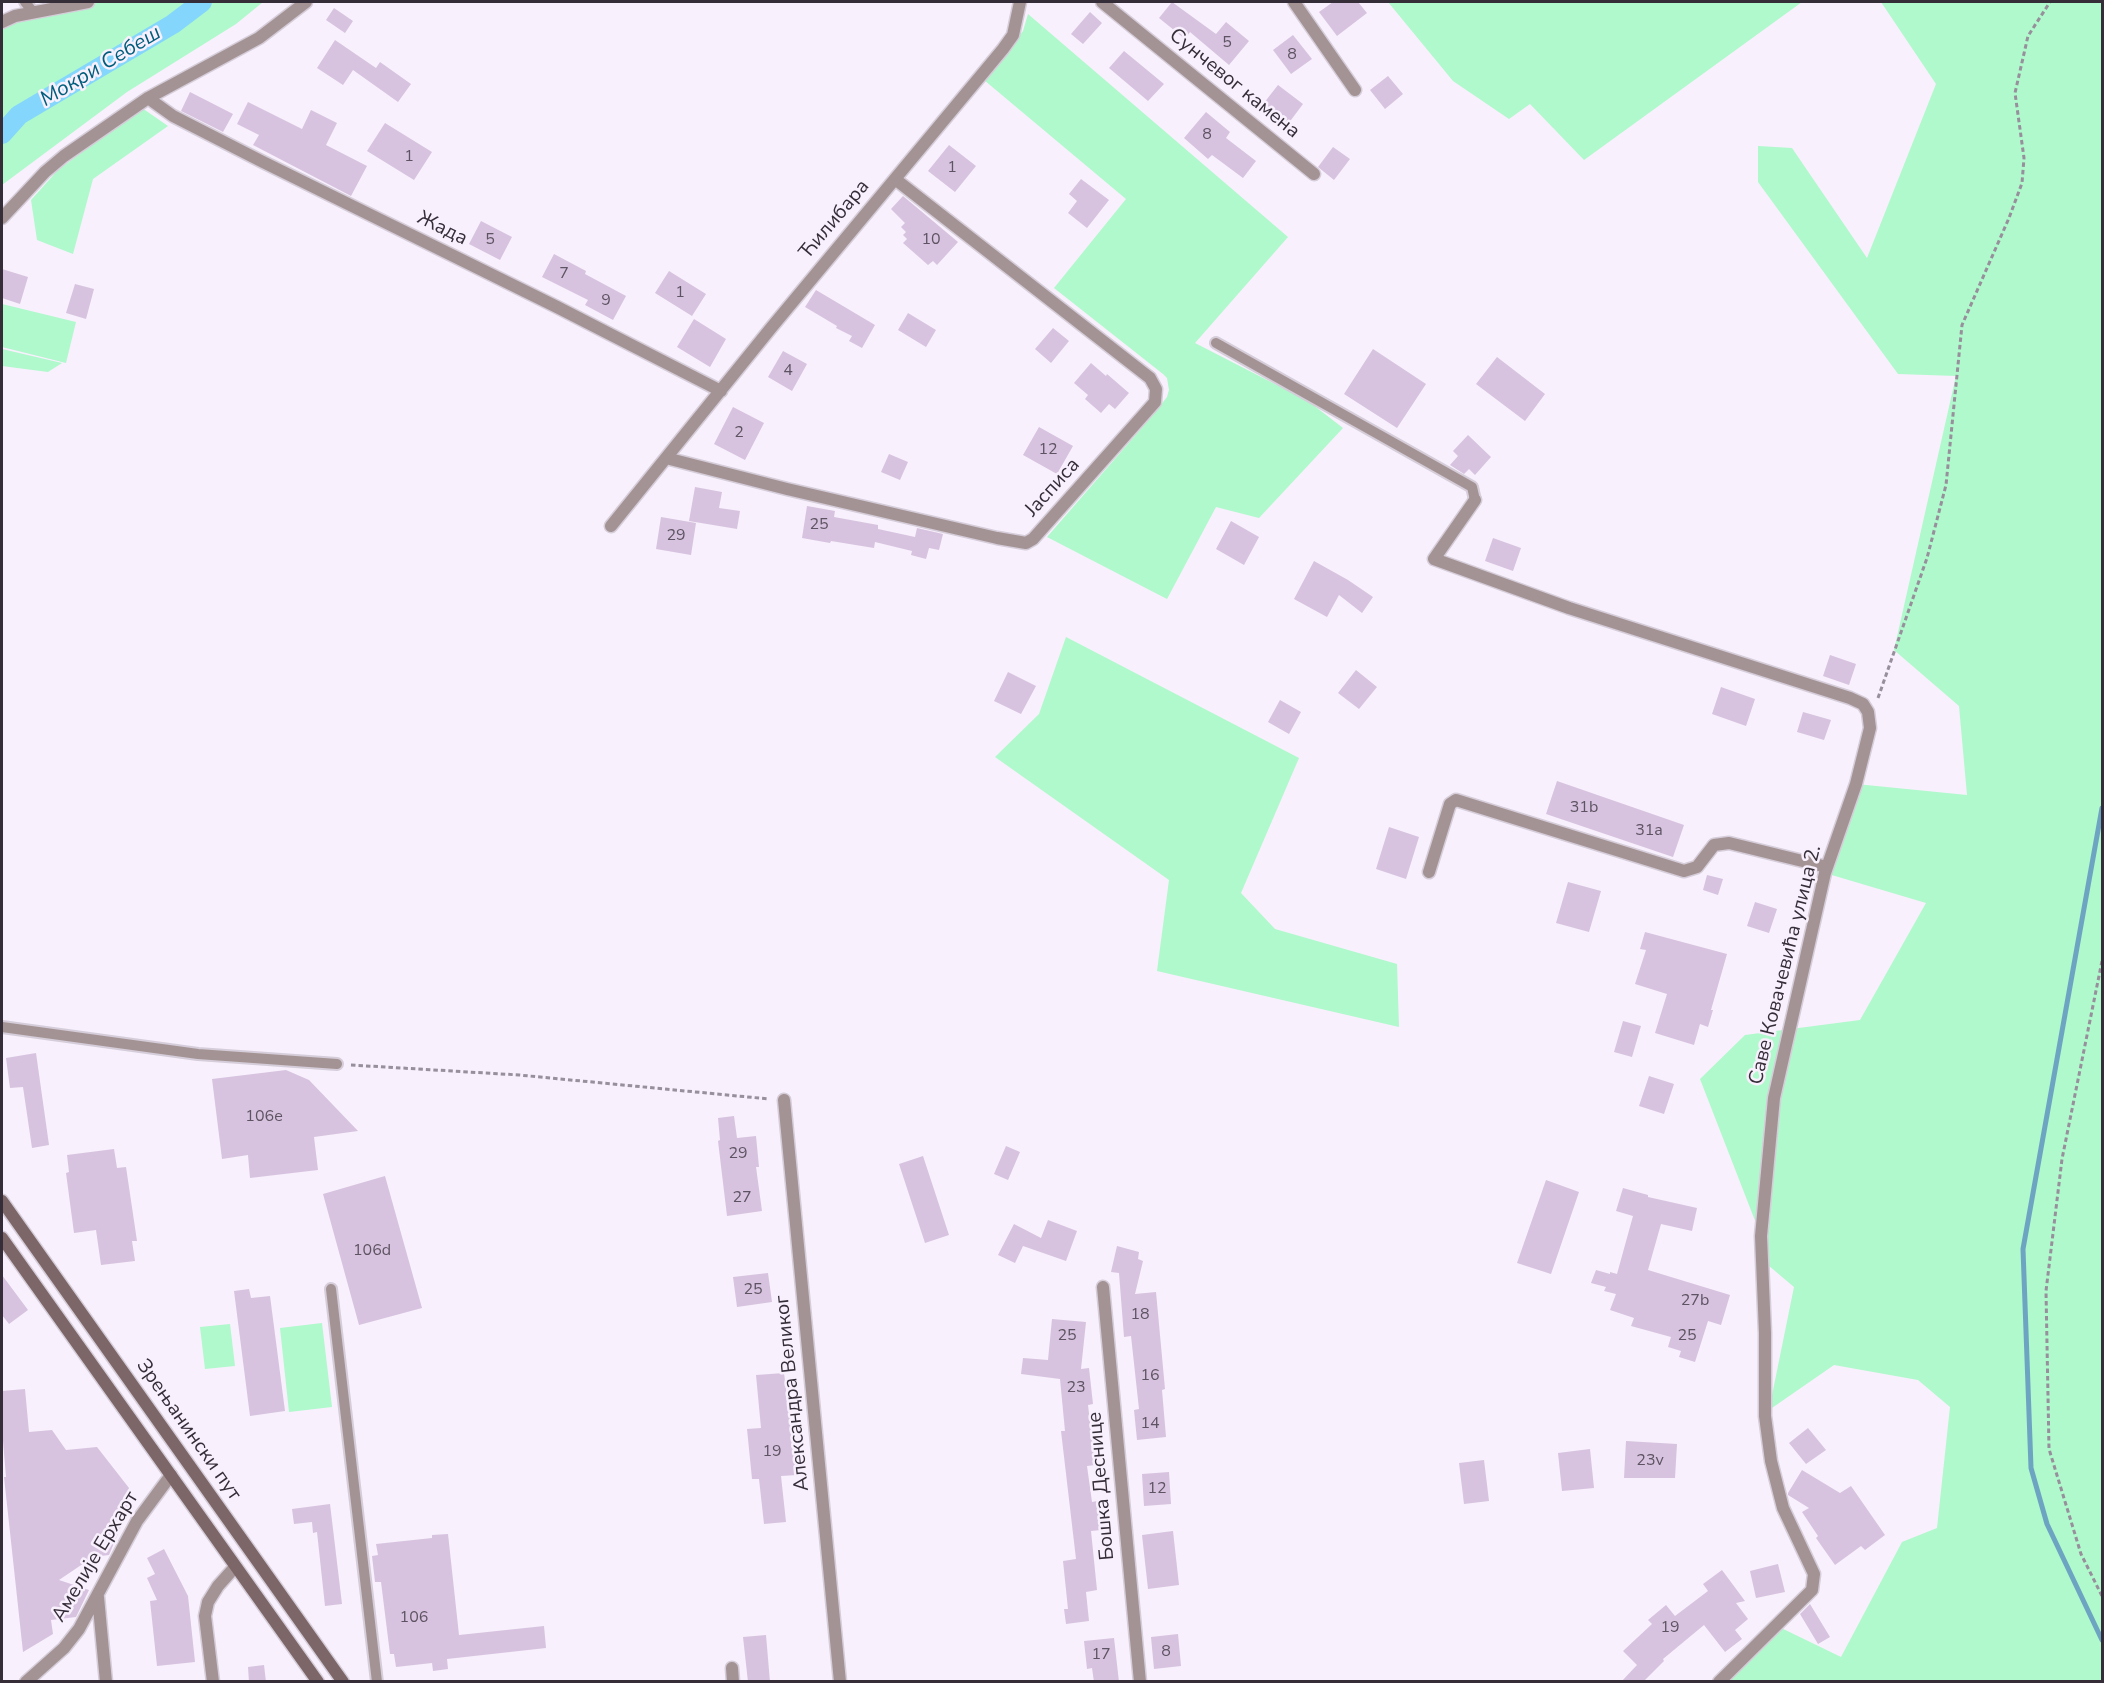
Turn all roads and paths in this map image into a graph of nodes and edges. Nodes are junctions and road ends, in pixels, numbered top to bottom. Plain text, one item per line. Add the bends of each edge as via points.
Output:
1 (88, 2) edge
2 (306, 2) edge
3 (1020, 2) edge
4 (1102, 2) edge
5 (1294, 2) edge
6 (2050, 2) edge
7 (29, 7) edge
8 (2, 22) edge
9 (1355, 90) dead end
10 (148, 98) junction
11 (1314, 174) dead end
12 (895, 179) junction
13 (2, 218) edge
14 (1216, 343) dead end
15 (721, 391) junction
16 (666, 458) junction
17 (1475, 500) joint
18 (611, 526) dead end
19 (1870, 728) junction
20 (1827, 867) junction
21 (1429, 872) dead end
22 (2103, 961) edge
23 (2, 1027) edge
24 (337, 1064) joint
25 (784, 1100) joint
26 (2, 1201) edge
27 (2, 1238) edge
28 (1103, 1287) dead end
29 (331, 1289) dead end
30 (171, 1475) junction
31 (235, 1567) junction
32 (98, 1596) junction
33 (2103, 1596) edge
34 (732, 1668) dead end
35 (26, 1682) edge
36 (106, 1682) edge
37 (213, 1682) edge
38 (318, 1682) edge
39 (343, 1682) edge
40 (377, 1682) edge
41 (733, 1682) edge
42 (840, 1682) edge
43 (1140, 1682) edge
44 (1719, 1682) edge

1 - 7 street via 60,8
2 - 10 street via 259,38
3 - 12 street, Ћилибара via 1013,35
4 - 11 street, Сунчевог камена
5 - 9 street
6 - 19 path via 2028,36 2014,93 2024,158 2022,183 1962,325 1946,485 1927,558
7 - 8 street
10 - 13 street via 64,156
10 - 15 street, Жада via 173,116 261,161
12 - 15 street, Ћилибара
12 - 16 street, Јасписа via 1150,378 1156,389 1155,402 1026,543
14 - 17 lane via 1472,487
15 - 16 street, Ћилибара
16 - 18 street
17 - 19 street via 1434,559 1569,608 1850,698 1863,704
19 - 20 street, Саве Ковачевића улица 2. via 1856,784
20 - 21 street via 1729,843 1714,845 1697,867 1684,871 1456,800 1450,804
20 - 44 street, Саве Ковачевића улица 2. via 1774,1098 1761,1236 1765,1416 1771,1461 1783,1508 1814,1574 1812,1590
22 - 33 path via 2062,1159 2046,1291 2049,1449 2080,1554
23 - 24 lane via 198,1054
24 - 25 path via 519,1075
25 - 42 street, Александра Великог
26 - 39 main road, Зрењанински пут
27 - 30 main road, Зрењанински пут
28 - 43 street, Бошка Деснице
29 - 40 lane
30 - 31 main road, Зрењанински пут
30 - 32 street, Амелије Ерхарт via 137,1521
31 - 37 street via 208,1602 205,1616
31 - 38 main road, Зрењанински пут
32 - 35 street, Амелије Ерхарт via 64,1648
32 - 36 street
34 - 41 street

